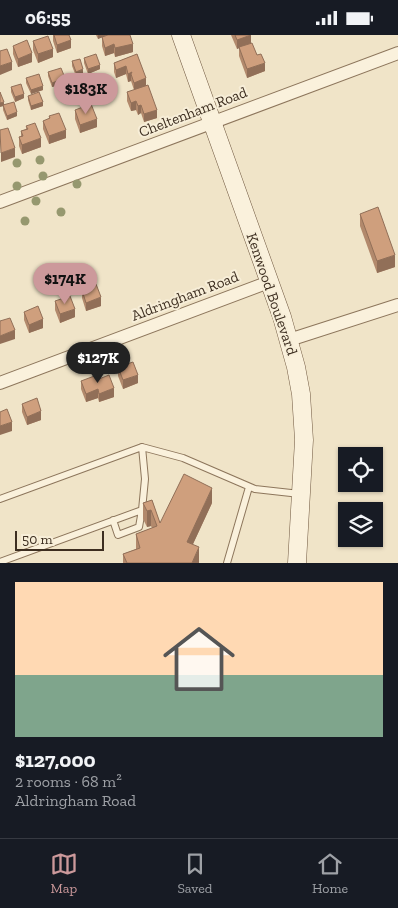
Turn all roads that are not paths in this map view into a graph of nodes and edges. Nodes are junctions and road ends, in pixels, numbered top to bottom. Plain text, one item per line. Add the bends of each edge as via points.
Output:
1 (181, 35) edge
2 (398, 53) edge
3 (213, 122) junction
4 (0, 202) edge
5 (269, 282) junction
6 (398, 305) edge
7 (289, 340) junction
8 (0, 383) edge
9 (142, 447) junction
10 (249, 487) junction
11 (302, 494) junction
12 (0, 499) edge
13 (142, 510) junction
14 (112, 520) junction
15 (0, 562) edge
16 (227, 563) edge
17 (297, 563) edge

1 - 3 street, Kenwood Boulevard
2 - 3 street, Cheltenham Road
3 - 4 street, Cheltenham Road
3 - 5 street, Kenwood Boulevard
5 - 7 street, Kenwood Boulevard
5 - 8 street, Aldringham Road
6 - 7 street
7 - 11 street, Kenwood Boulevard via 303,413
9 - 10 lane via 183,458
9 - 12 lane
9 - 13 lane
10 - 11 lane
10 - 16 lane
11 - 17 street, Kenwood Boulevard
13 - 14 lane
13 - 14 lane via 139,527 118,535
14 - 15 lane

